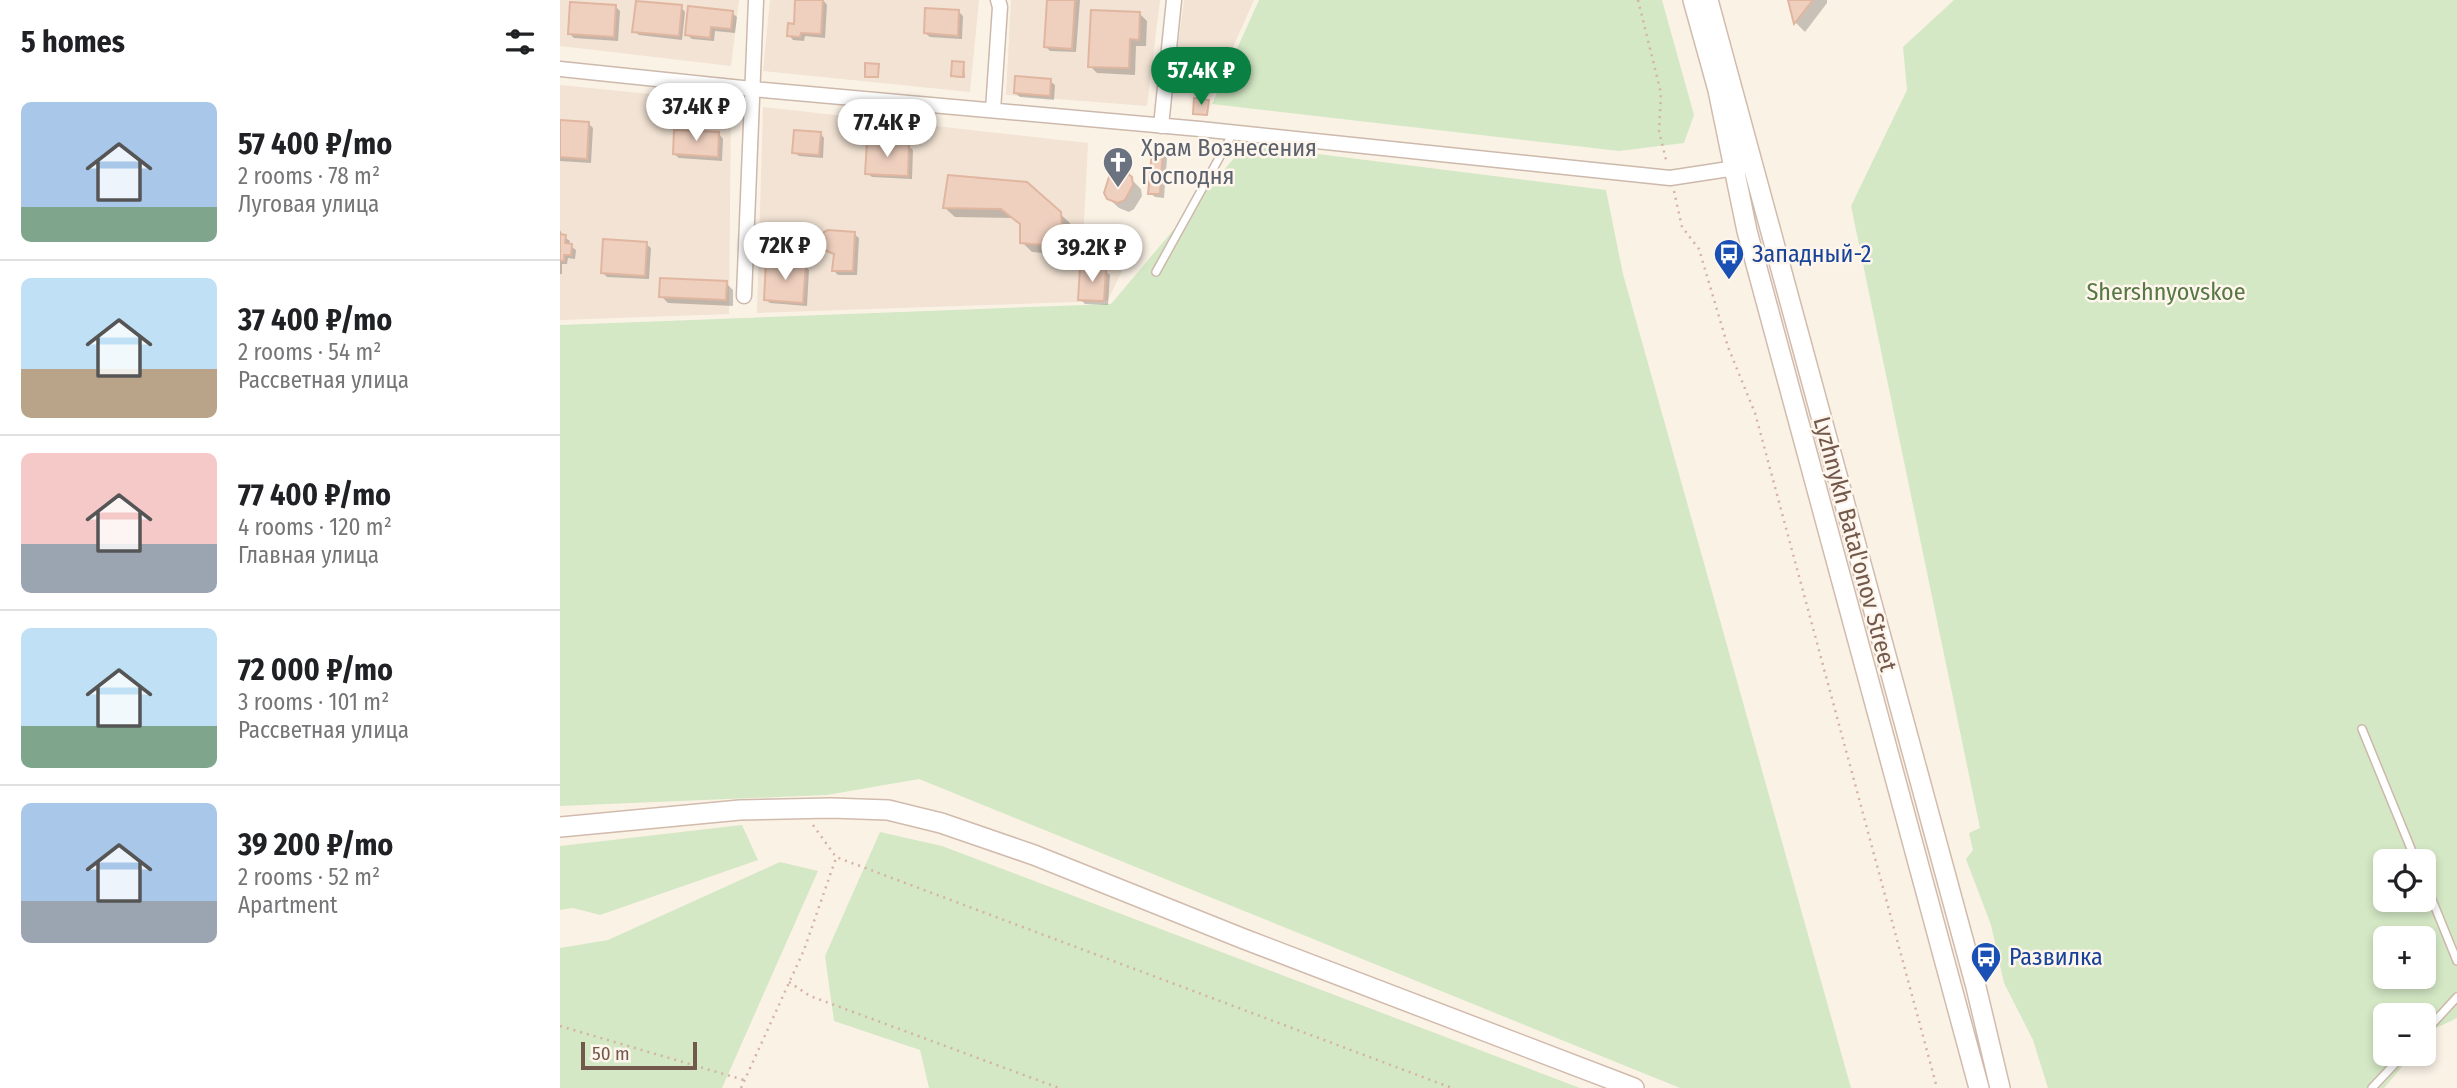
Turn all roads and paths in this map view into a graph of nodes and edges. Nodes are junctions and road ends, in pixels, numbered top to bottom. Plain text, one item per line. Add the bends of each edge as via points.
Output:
1 (756, 0) edge
2 (998, 0) edge
3 (1174, 0) edge
4 (1638, 0) edge
5 (1693, 0) edge
6 (1708, 0) edge
7 (560, 69) edge
8 (752, 89) junction
9 (1661, 93) dead end
10 (993, 110) junction
11 (1161, 126) junction
12 (1233, 133) junction
13 (1744, 167) junction
14 (1699, 249) dead end
15 (1156, 272) dead end
16 (744, 296) dead end
17 (2362, 729) dead end
18 (807, 809) junction
19 (560, 827) edge
20 (2411, 849) edge
21 (836, 858) junction
22 (2436, 909) edge
23 (2457, 961) edge
24 (789, 982) junction
25 (2457, 996) edge
26 (2436, 1019) edge
27 (560, 1026) edge
28 (2393, 1066) edge
29 (744, 1080) junction
30 (741, 1088) edge
31 (1059, 1088) edge
32 (1452, 1088) edge
33 (1634, 1088) edge
34 (1937, 1088) edge
35 (1979, 1088) edge
36 (2000, 1088) edge
37 (2372, 1088) edge

1 - 8 street
2 - 10 street
3 - 11 street
4 - 9 path
5 - 13 main road, Lyzhnykh Batal'onov Street
6 - 13 main road, Lyzhnykh Batal'onov Street
7 - 8 street
8 - 10 street
8 - 16 street
10 - 11 street
11 - 12 street
12 - 13 street via 1670,178
12 - 15 lane
13 - 35 main road, Lyzhnykh Batal'onov Street via 1747,231
13 - 36 main road, Lyzhnykh Batal'onov Street via 1976,987
14 - 34 path via 1728,347 1755,413
17 - 20 lane
18 - 19 main road via 740,810
18 - 21 path via 815,830
18 - 33 main road via 888,810 968,832
21 - 24 path
21 - 32 path
22 - 23 lane
24 - 29 path
24 - 31 path via 810,996
25 - 26 lane
27 - 29 path
28 - 37 lane
29 - 30 path

